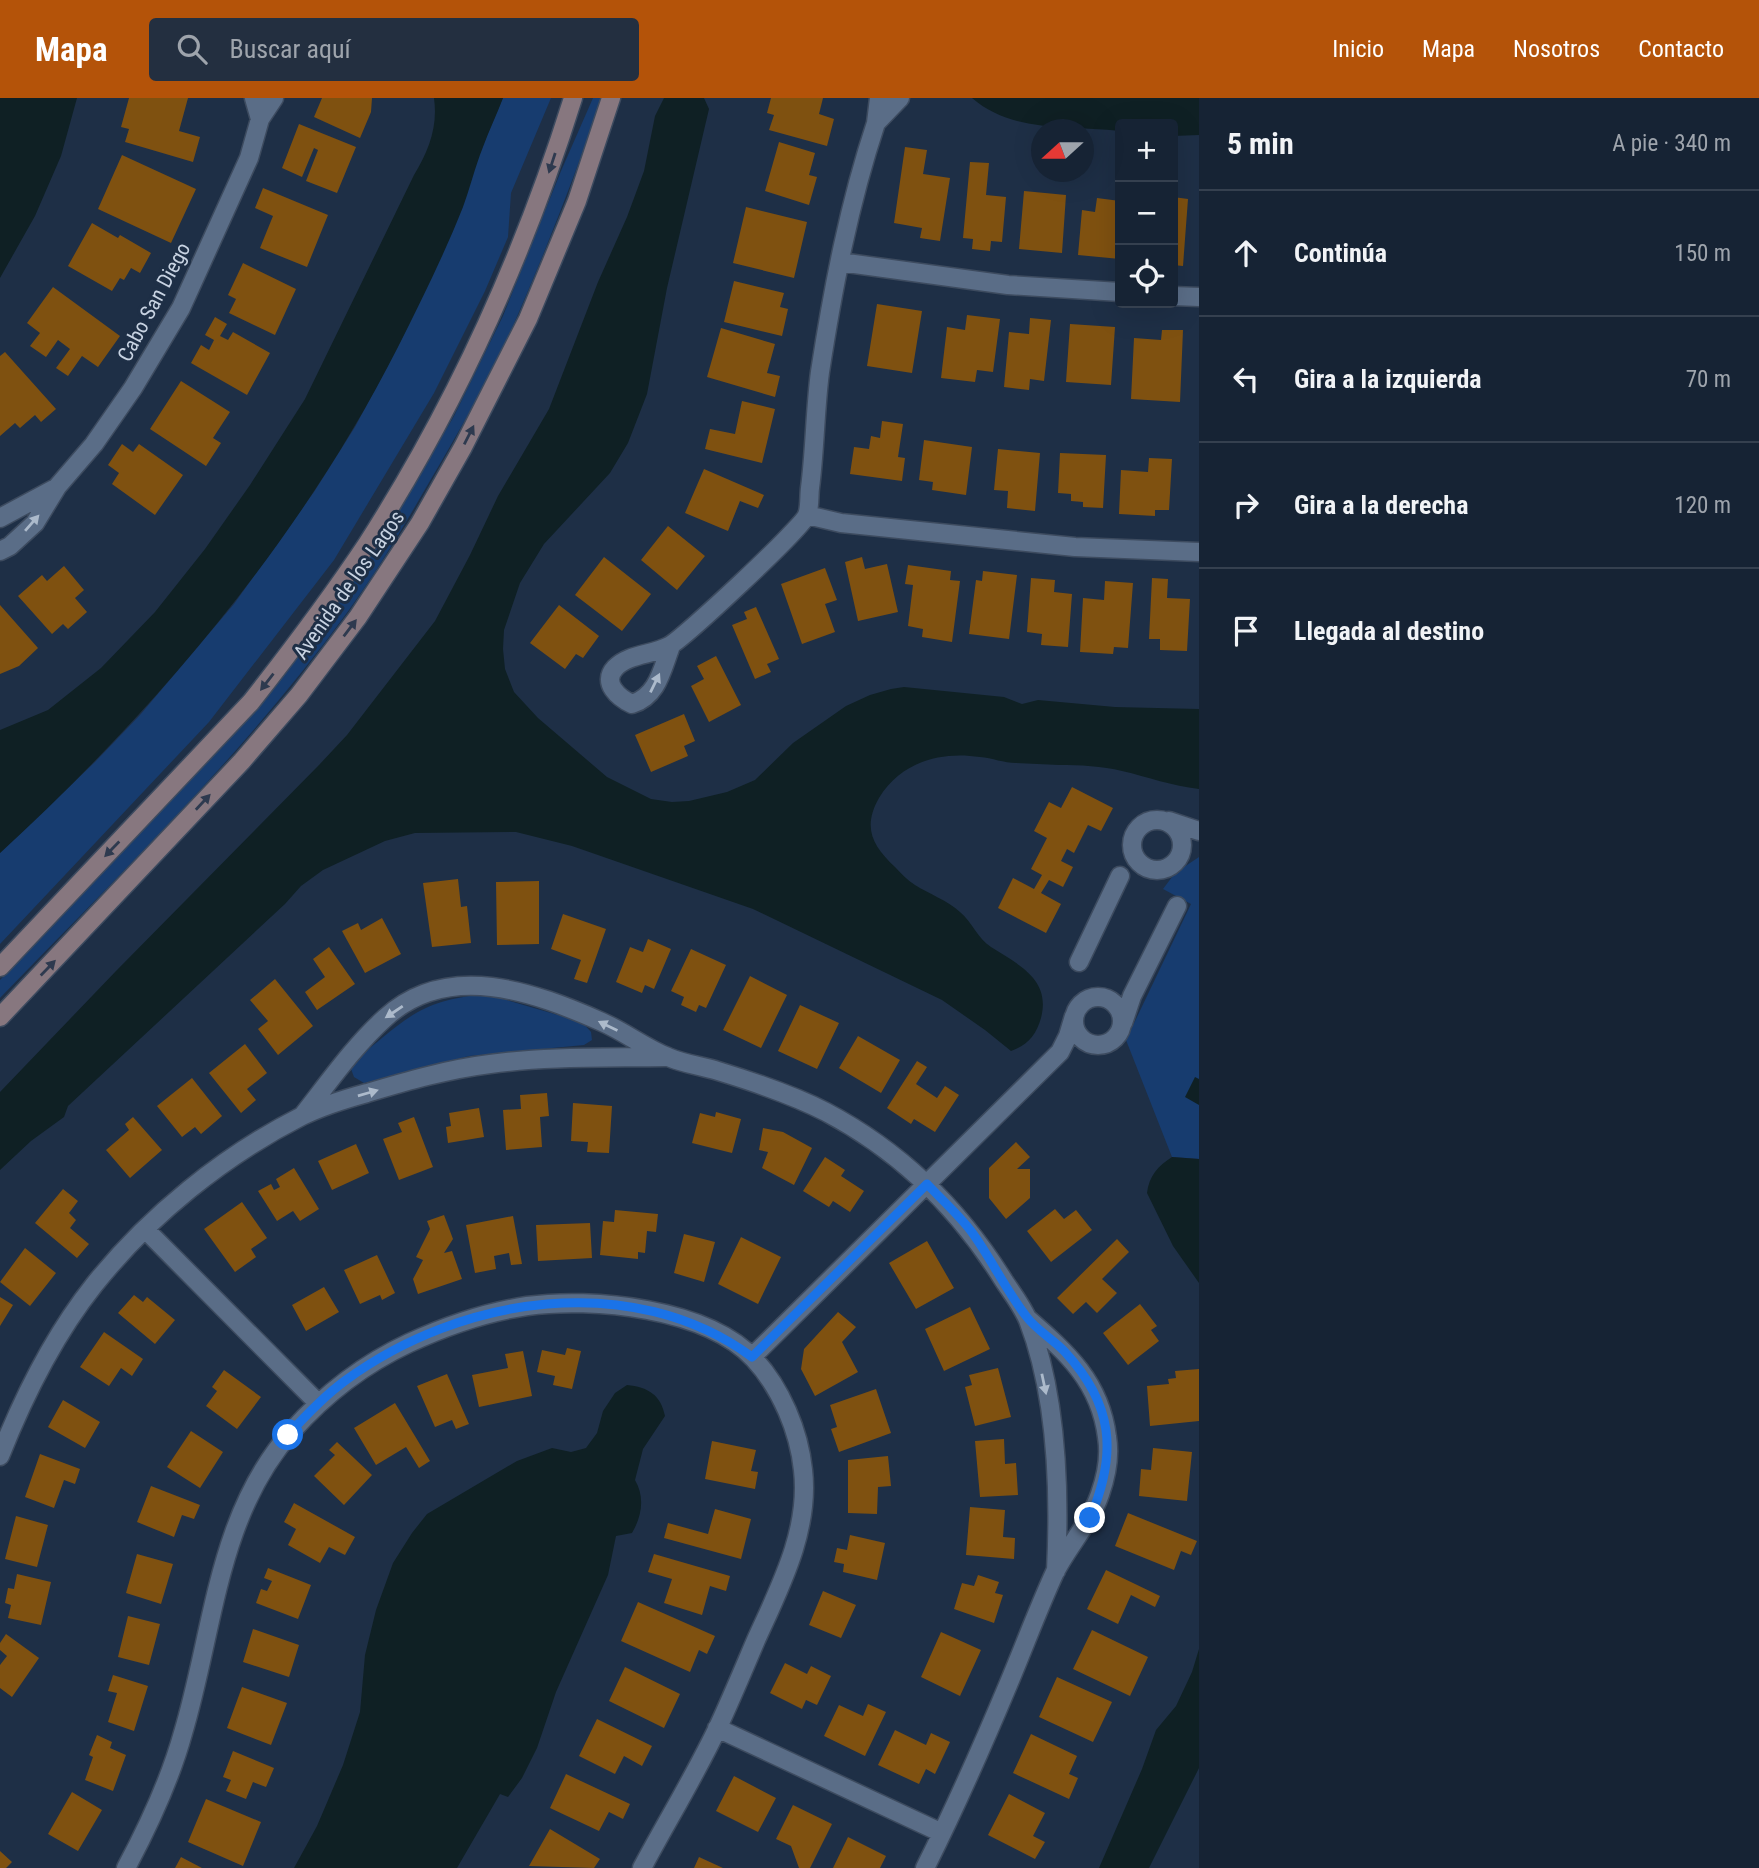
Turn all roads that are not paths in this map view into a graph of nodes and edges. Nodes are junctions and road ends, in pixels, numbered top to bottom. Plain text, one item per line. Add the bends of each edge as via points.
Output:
1 (254, 98) edge
2 (274, 98) edge
3 (573, 98) edge
4 (611, 98) edge
5 (879, 98) edge
6 (900, 98) edge
7 (260, 119) junction
8 (876, 123) junction
9 (840, 262) junction
10 (1115, 292) edge
11 (1178, 296) edge
12 (1199, 297) edge
13 (57, 487) junction
14 (807, 515) junction
15 (0, 518) edge
16 (0, 551) edge
17 (1199, 552) edge
18 (671, 646) dead end
19 (1165, 820) junction
20 (1199, 831) edge
21 (1133, 838) junction
22 (1199, 842) edge
23 (1180, 856) junction
24 (1147, 868) junction
25 (1120, 876) junction
26 (1177, 906) dead end
27 (1079, 962) dead end
28 (0, 967) edge
29 (1132, 996) junction
30 (1113, 1002) junction
31 (1074, 1016) junction
32 (0, 1017) edge
33 (1121, 1028) junction
34 (1098, 1046) junction
35 (669, 1057) junction
36 (1052, 1059) junction
37 (303, 1115) junction
38 (927, 1184) junction
39 (145, 1229) junction
40 (1027, 1318) junction
41 (752, 1357) junction
42 (318, 1403) junction
43 (0, 1456) edge
44 (1056, 1571) junction
45 (718, 1728) junction
46 (942, 1833) junction
47 (126, 1868) edge
48 (642, 1868) edge
49 (925, 1868) edge

1 - 7 street
2 - 7 street, Cabo San Diego
3 -> 28 street, Avenida de los Lagos via 505,287 451,399 366,544 251,702
32 -> 4 street, Avenida de los Lagos via 242,761 358,617 426,512 528,319 577,201
5 - 8 street
6 - 8 street
7 - 13 street, Cabo San Diego via 243,170 181,308 125,400
8 - 9 street
9 - 10 street via 1008,285
9 - 14 street via 820,374
11 - 12 street
13 - 15 street, Cabo San Diego
16 -> 13 street, Cabo San Diego via 35,523
14 - 17 street via 841,523 1075,547
14 - 18 street via 776,550
19 - 20 street
19 - 21 street via 1141,824
19 - 23 street via 1181,835
21 - 24 street via 1133,852
21 - 25 street
22 - 23 street
23 - 24 street via 1162,870
24 - 25 street
25 - 27 street
26 - 29 street
29 - 30 street
29 - 33 street
30 - 31 street via 1090,998
30 - 33 street via 1122,1014
31 - 34 street via 1079,1036
31 - 36 street via 1060,1052
33 - 34 street via 1112,1041
34 - 36 street
37 -> 35 street via 393,1085 492,1064
35 -> 37 street via 561,1005 505,988 450,987 414,999 387,1016
35 - 38 street via 824,1111 901,1161
36 - 38 street
37 - 39 street via 243,1151
38 - 40 street via 970,1229
38 - 41 street
39 - 42 street
39 - 43 street via 93,1286 65,1328 16,1416
40 -> 44 street via 1055,1450
40 - 44 street via 1089,1380 1108,1438 1100,1494
41 - 42 street via 703,1327 654,1311 590,1303 533,1305 452,1325 408,1343 345,1380
41 - 45 street via 775,1386 791,1420 803,1469 804,1504 783,1579
42 - 47 street via 264,1470 230,1541 184,1733 157,1807
44 - 46 street
45 - 46 street
45 - 48 street
46 - 49 street

